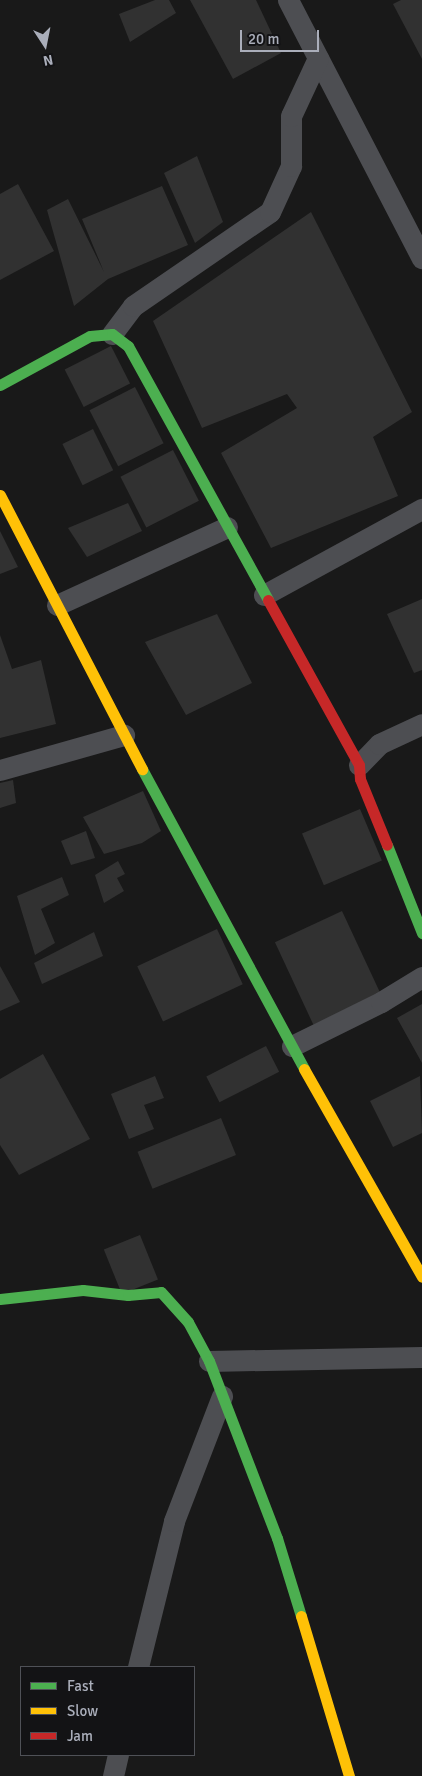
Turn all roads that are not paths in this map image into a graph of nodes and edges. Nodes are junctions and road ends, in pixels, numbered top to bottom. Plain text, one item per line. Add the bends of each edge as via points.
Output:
1 (288, 0) edge
2 (318, 58) junction
3 (422, 258) edge
4 (112, 334) junction
5 (0, 385) edge
6 (0, 495) edge
7 (422, 509) edge
8 (227, 527) junction
9 (264, 595) junction
10 (57, 605) junction
11 (422, 724) edge
12 (124, 735) junction
13 (359, 765) junction
14 (0, 770) edge
15 (422, 933) edge
16 (422, 976) edge
17 (292, 1046) junction
18 (422, 1277) edge
19 (0, 1299) edge
20 (422, 1357) edge
21 (209, 1361) junction
22 (222, 1396) junction
23 (138, 1666) edge
24 (118, 1756) edge
25 (113, 1776) edge
26 (349, 1776) edge

1 - 2 street
2 - 3 street
2 - 4 street via 292,116 291,166 270,212 133,306
4 - 5 street via 90,336
4 - 8 street via 128,346
6 - 10 street
7 - 9 street
8 - 9 street
8 - 10 street
9 - 13 street
10 - 12 street
11 - 13 street via 379,744
12 - 14 street
12 - 17 street
13 - 15 street via 360,779
16 - 17 street via 381,1002
17 - 18 street
19 - 21 street via 83,1290 128,1295 161,1292 188,1322
20 - 21 street
21 - 22 street
22 - 23 street via 174,1521
22 - 26 street via 277,1538
24 - 25 street

